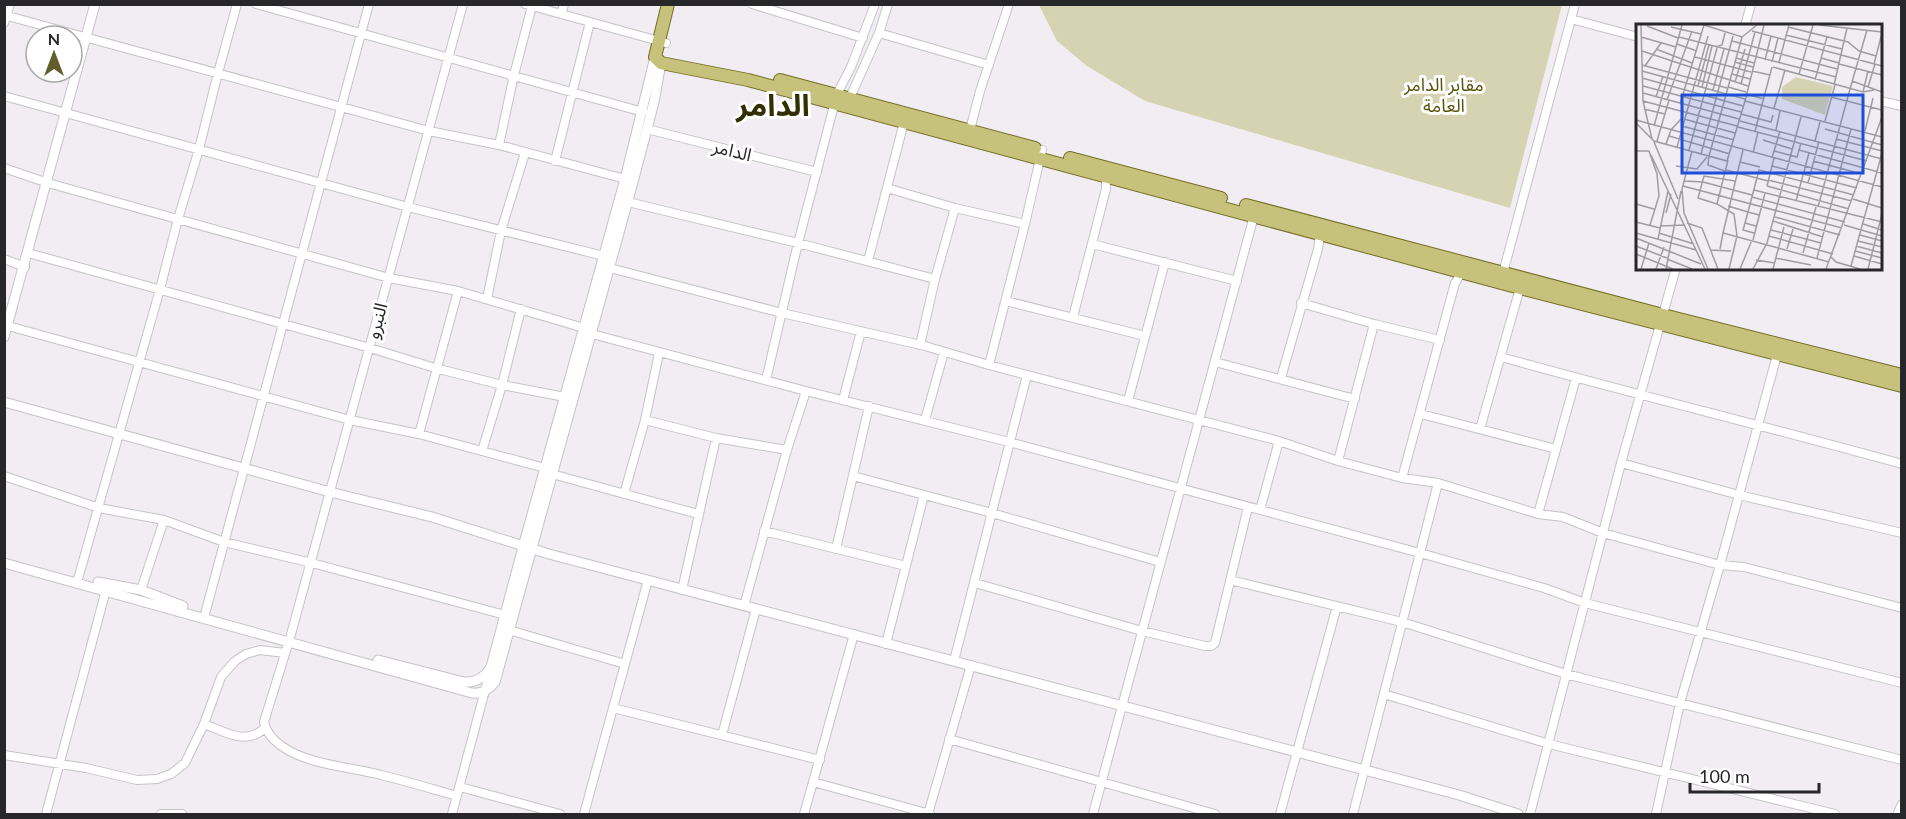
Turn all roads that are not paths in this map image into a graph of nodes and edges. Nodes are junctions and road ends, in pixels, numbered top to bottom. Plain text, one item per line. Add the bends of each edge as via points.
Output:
1 (10, 4) edge
2 (95, 4) edge
3 (237, 4) edge
4 (256, 4) edge
5 (369, 4) edge
6 (463, 4) edge
7 (564, 4) edge
8 (668, 4) edge
9 (676, 4) edge
10 (752, 4) edge
11 (875, 4) edge
12 (888, 4) edge
13 (1009, 4) edge
14 (1575, 4) edge
15 (1751, 4) edge
16 (529, 5) edge
17 (561, 14) junction
18 (5, 18) edge
19 (1570, 19) junction
20 (590, 22) junction
21 (1746, 24) edge
22 (362, 33) junction
23 (879, 33) junction
24 (1636, 36) edge
25 (86, 37) junction
26 (863, 38) junction
27 (660, 51) junction
28 (448, 57) junction
29 (989, 65) junction
30 (218, 73) junction
31 (513, 75) junction
32 (573, 92) junction
33 (4, 96) edge
34 (842, 101) junction
35 (1882, 101) edge
36 (1902, 106) edge
37 (342, 107) junction
38 (643, 112) junction
39 (66, 113) junction
40 (901, 121) junction
41 (647, 129) junction
42 (970, 130) junction
43 (429, 131) junction
44 (499, 145) junction
45 (199, 149) junction
46 (525, 153) junction
47 (1040, 154) junction
48 (555, 161) junction
49 (4, 168) edge
50 (817, 172) junction
51 (1107, 176) junction
52 (625, 179) junction
53 (48, 183) junction
54 (321, 183) junction
55 (887, 188) junction
56 (628, 202) junction
57 (408, 207) junction
58 (955, 208) junction
59 (1255, 212) junction
60 (178, 219) junction
61 (1025, 224) junction
62 (501, 231) junction
63 (1320, 234) junction
64 (798, 243) junction
65 (1092, 244) junction
66 (28, 253) junction
67 (302, 254) junction
68 (604, 256) junction
69 (4, 259) edge
70 (868, 261) junction
71 (1165, 262) junction
72 (25, 267) junction
73 (610, 268) junction
74 (1468, 268) junction
75 (1675, 270) edge
76 (1503, 273) junction
77 (389, 278) junction
78 (935, 279) junction
79 (1237, 281) junction
80 (1520, 288) junction
81 (160, 289) junction
82 (458, 291) junction
83 (487, 299) junction
84 (1006, 301) junction
85 (1301, 303) junction
86 (521, 309) junction
87 (782, 313) junction
88 (1073, 317) junction
89 (1661, 320) junction
90 (283, 324) junction
91 (1374, 324) junction
92 (8, 326) junction
93 (588, 331) junction
94 (861, 331) junction
95 (1145, 336) junction
96 (4, 337) edge
97 (1440, 339) junction
98 (920, 345) junction
99 (370, 348) junction
100 (660, 352) junction
101 (944, 352) junction
102 (1777, 355) junction
103 (1501, 357) junction
104 (140, 362) junction
105 (1215, 362) junction
106 (989, 365) junction
107 (435, 368) junction
108 (1027, 375) junction
109 (1902, 375) edge
110 (1281, 378) junction
111 (1576, 378) junction
112 (766, 380) junction
113 (502, 386) junction
114 (1902, 386) edge
115 (806, 392) junction
116 (1640, 395) junction
117 (264, 396) junction
118 (565, 398) junction
119 (1355, 399) junction
120 (843, 400) junction
121 (1128, 401) junction
122 (4, 402) edge
123 (869, 406) junction
124 (1421, 414) junction
125 (350, 420) junction
126 (645, 420) junction
127 (925, 420) junction
128 (1200, 420) junction
129 (1758, 424) junction
130 (1480, 429) junction
131 (120, 433) junction
132 (419, 434) junction
133 (716, 438) junction
134 (1279, 441) junction
135 (1010, 442) junction
136 (1556, 449) junction
137 (787, 450) junction
138 (482, 451) junction
139 (1338, 461) junction
140 (1621, 463) junction
141 (1902, 464) edge
142 (244, 468) junction
143 (548, 471) junction
144 (4, 476) edge
145 (853, 476) junction
146 (1402, 478) junction
147 (1438, 483) junction
148 (1180, 489) junction
149 (330, 492) junction
150 (624, 494) junction
151 (924, 495) junction
152 (1739, 495) junction
153 (1248, 507) junction
154 (99, 508) junction
155 (1260, 510) junction
156 (992, 513) junction
157 (698, 514) junction
158 (1538, 514) junction
159 (164, 520) junction
160 (764, 531) junction
161 (1603, 533) junction
162 (1902, 533) edge
163 (224, 543) junction
164 (527, 548) junction
165 (836, 549) junction
166 (1420, 553) junction
167 (4, 556) edge
168 (4, 562) edge
169 (1160, 562) junction
170 (312, 563) junction
171 (1720, 565) junction
172 (906, 566) junction
173 (78, 579) junction
174 (648, 580) junction
175 (1230, 580) junction
176 (975, 583) junction
177 (106, 590) junction
178 (141, 590) junction
179 (682, 590) junction
180 (1585, 603) junction
181 (744, 606) junction
182 (1337, 606) junction
183 (1902, 608) edge
184 (756, 609) junction
185 (205, 614) junction
186 (505, 615) junction
187 (1402, 622) junction
188 (509, 630) junction
189 (1142, 631) junction
190 (1701, 633) junction
191 (854, 634) junction
192 (289, 639) junction
193 (886, 644) junction
194 (285, 652) junction
195 (954, 661) junction
196 (625, 664) junction
197 (971, 665) junction
198 (491, 666) junction
199 (1566, 674) junction
200 (1902, 682) edge
201 (485, 691) junction
202 (1384, 694) junction
203 (1680, 703) junction
204 (1123, 704) junction
205 (613, 708) junction
206 (204, 724) junction
207 (265, 728) junction
208 (722, 735) junction
209 (949, 740) junction
210 (1549, 744) junction
211 (1297, 751) junction
212 (4, 755) edge
213 (820, 760) junction
214 (1902, 760) edge
215 (60, 765) junction
216 (1365, 769) junction
217 (1665, 773) junction
218 (813, 782) junction
219 (1101, 784) junction
220 (460, 787) junction
221 (457, 796) junction
222 (1902, 805) edge
223 (1188, 811) edge
224 (46, 814) edge
225 (161, 814) edge
226 (182, 814) edge
227 (452, 814) edge
228 (560, 814) edge
229 (584, 814) edge
230 (804, 814) edge
231 (929, 814) edge
232 (1093, 814) edge
233 (1215, 814) edge
234 (1280, 814) edge
235 (1353, 814) edge
236 (1518, 814) edge
237 (1530, 814) edge
238 (1656, 814) edge
239 (1835, 814) edge
240 (1898, 814) edge

1 - 18 street
2 - 25 street
3 - 30 street
4 - 22 street
5 - 22 street
6 - 28 street, النبرو
7 - 17 street
8 - 27 main road
9 - 27 main road
10 - 26 street
11 - 26 street
12 - 23 street
13 - 29 street
14 - 19 street
15 - 21 street
16 - 17 street
16 - 31 street
17 - 20 street
18 - 25 street
19 - 24 street
19 - 76 street
20 - 27 street
20 - 32 street
22 - 28 street
22 - 37 street
23 - 29 street
23 - 34 street
25 - 30 street
25 - 39 street
26 - 34 street
27 - 34 main road via 748,80
27 - 38 street
27 - 41 street
28 - 31 street
28 - 43 street, النبرو
29 - 42 street
30 - 37 street
30 - 45 street
31 - 32 street
31 - 44 street
32 - 38 street
32 - 48 street
33 - 39 street
34 - 40 main road
34 - 42 main road
34 - 50 street
35 - 36 street
37 - 43 street
37 - 54 street
38 - 52 street
39 - 45 street
39 - 53 street
40 - 47 main road
40 - 55 street
41 - 50 street, الدامر
41 - 56 street
42 - 47 main road
43 - 44 street
43 - 57 street, النبرو
44 - 46 street
45 - 54 street
45 - 60 street
46 - 48 street
46 - 62 street
47 - 51 main road
47 - 59 main road
47 - 61 street
48 - 52 street
49 - 53 street
50 - 64 street
51 - 59 main road
51 - 65 street
52 - 68 street
53 - 60 street
53 - 66 street
54 - 57 street
54 - 67 street
55 - 58 street
55 - 70 street
56 - 64 street
56 - 73 street
57 - 62 street
57 - 77 street, النبرو
58 - 61 street
58 - 78 street
59 - 63 main road
59 - 74 main road
59 - 79 street
60 - 67 street
60 - 81 street
61 - 84 street
62 - 68 street
62 - 83 street
63 - 74 main road
63 - 85 street
64 - 70 street
64 - 87 street
65 - 71 street
65 - 88 street
66 - 72 street
66 - 81 street
67 - 77 street
67 - 90 street
68 - 93 street
69 - 72 street
70 - 78 street
71 - 79 street
71 - 95 street
72 - 92 street
73 - 87 street
73 - 93 street
74 - 76 main road
74 - 80 main road
74 - 97 street via 1455,284
75 - 89 street
76 - 89 main road
77 - 82 street
77 - 99 street, النبرو
78 - 98 street
79 - 105 street
80 - 89 main road
80 - 103 street
81 - 90 street
81 - 104 street
82 - 83 street
82 - 107 street
83 - 86 street
84 - 88 street
84 - 106 street
85 - 91 street
85 - 110 street
86 - 93 street
86 - 113 street
87 - 94 street
87 - 112 street
88 - 95 street
89 - 102 main road
89 - 109 main road
89 - 116 street
90 - 99 street
90 - 117 street
91 - 97 street
91 - 119 street
92 - 96 street
92 - 104 street
93 - 100 street
93 - 118 street
93 - 143 street
94 - 98 street
94 - 120 street
95 - 121 street
97 - 124 street
98 - 101 street
99 - 107 street
99 - 125 street, النبرو
100 - 112 street
100 - 126 street
101 - 106 street
101 - 127 street
102 - 114 main road
102 - 129 street
103 - 111 street
103 - 130 street
104 - 117 street
104 - 131 street
105 - 110 street
105 - 128 street
106 - 108 street
107 - 113 street
107 - 132 street
108 - 121 street
108 - 135 street
110 - 119 street
111 - 116 street
111 - 136 street
112 - 115 street
113 - 118 street
113 - 138 street
115 - 120 street
115 - 137 street
116 - 129 street
116 - 140 street
117 - 125 street
117 - 142 street
118 - 143 street
119 - 139 street
120 - 123 street
121 - 128 street
122 - 131 street
123 - 127 street
123 - 145 street
124 - 130 street
124 - 146 street
125 - 132 street
125 - 149 street, النبرو
126 - 133 street
126 - 150 street
127 - 135 street
128 - 134 street
128 - 148 street
129 - 141 street
129 - 152 street
130 - 136 street
131 - 142 street
131 - 154 street
132 - 138 street
133 - 137 street
133 - 157 street
134 - 139 street
134 - 155 street
135 - 148 street
135 - 156 street
136 - 158 street
137 - 160 street
138 - 143 street
139 - 146 street
140 - 152 street
140 - 161 street
142 - 149 street
142 - 163 street
143 - 150 street
143 - 164 street
144 - 154 street
145 - 151 street
145 - 165 street
146 - 147 street
147 - 158 street
147 - 166 street
148 - 153 street
148 - 169 street
149 - 164 street
149 - 170 street, النبرو
150 - 157 street
151 - 156 street
151 - 172 street
152 - 162 street
152 - 171 street
153 - 155 street
153 - 175 street
154 - 159 street
154 - 173 street
155 - 166 street
156 - 169 street
156 - 176 street
157 - 179 street
158 - 161 street via 1563,517
159 - 163 street
159 - 178 street
160 - 165 street
160 - 181 street
161 - 171 street
161 - 180 street
163 - 170 street
163 - 185 street
164 - 174 street
164 - 186 street
164 - 188 street
165 - 172 street
166 - 180 street
166 - 187 street
167 - 173 street
168 - 177 street
169 - 189 street
170 - 186 street
170 - 192 street, النبرو
171 - 183 street via 1744,567
171 - 190 street
172 - 193 street
173 - 178 street
174 - 179 street
174 - 196 street
175 - 182 street
175 - 189 street via 1215,643 1211,646
176 - 189 street
176 - 195 street
177 - 192 street
177 - 215 street
178 - 185 street
179 - 181 street
180 - 190 street
180 - 199 street
181 - 184 street
182 - 187 street
182 - 211 street
184 - 191 street
184 - 208 street
185 - 192 street
186 - 198 street
187 - 199 street
187 - 202 street
188 - 196 street
188 - 201 street via 495,682
189 - 204 street
190 - 200 street
190 - 203 street
191 - 193 street
191 - 213 street
192 - 194 street, النبرو
192 - 198 street via 464,682 481,679
192 - 201 street via 471,693
193 - 195 street
194 - 206 street via 261,650 235,661 220,676
194 - 207 street, النبرو
195 - 197 street
196 - 205 street
197 - 204 street
197 - 209 street
198 - 201 street
199 - 203 street
199 - 210 street
201 - 220 street
202 - 210 street
202 - 216 street
203 - 214 street
203 - 217 street
204 - 211 street
204 - 219 street
205 - 208 street
205 - 229 street
206 - 207 street via 249,738
206 - 215 street via 185,763 157,779 137,780
207 - 221 street via 284,748 306,758
208 - 213 street
209 - 219 street
209 - 231 street
210 - 217 street
210 - 237 street
211 - 216 street
211 - 234 street
212 - 215 street
213 - 218 street
215 - 224 street
216 - 235 street
216 - 236 street
217 - 238 street
217 - 239 street
218 - 230 street
218 - 231 street
219 - 223 street
219 - 232 street
220 - 221 street
220 - 228 street
221 - 227 street
222 - 240 street
223 - 233 street
225 - 226 street

